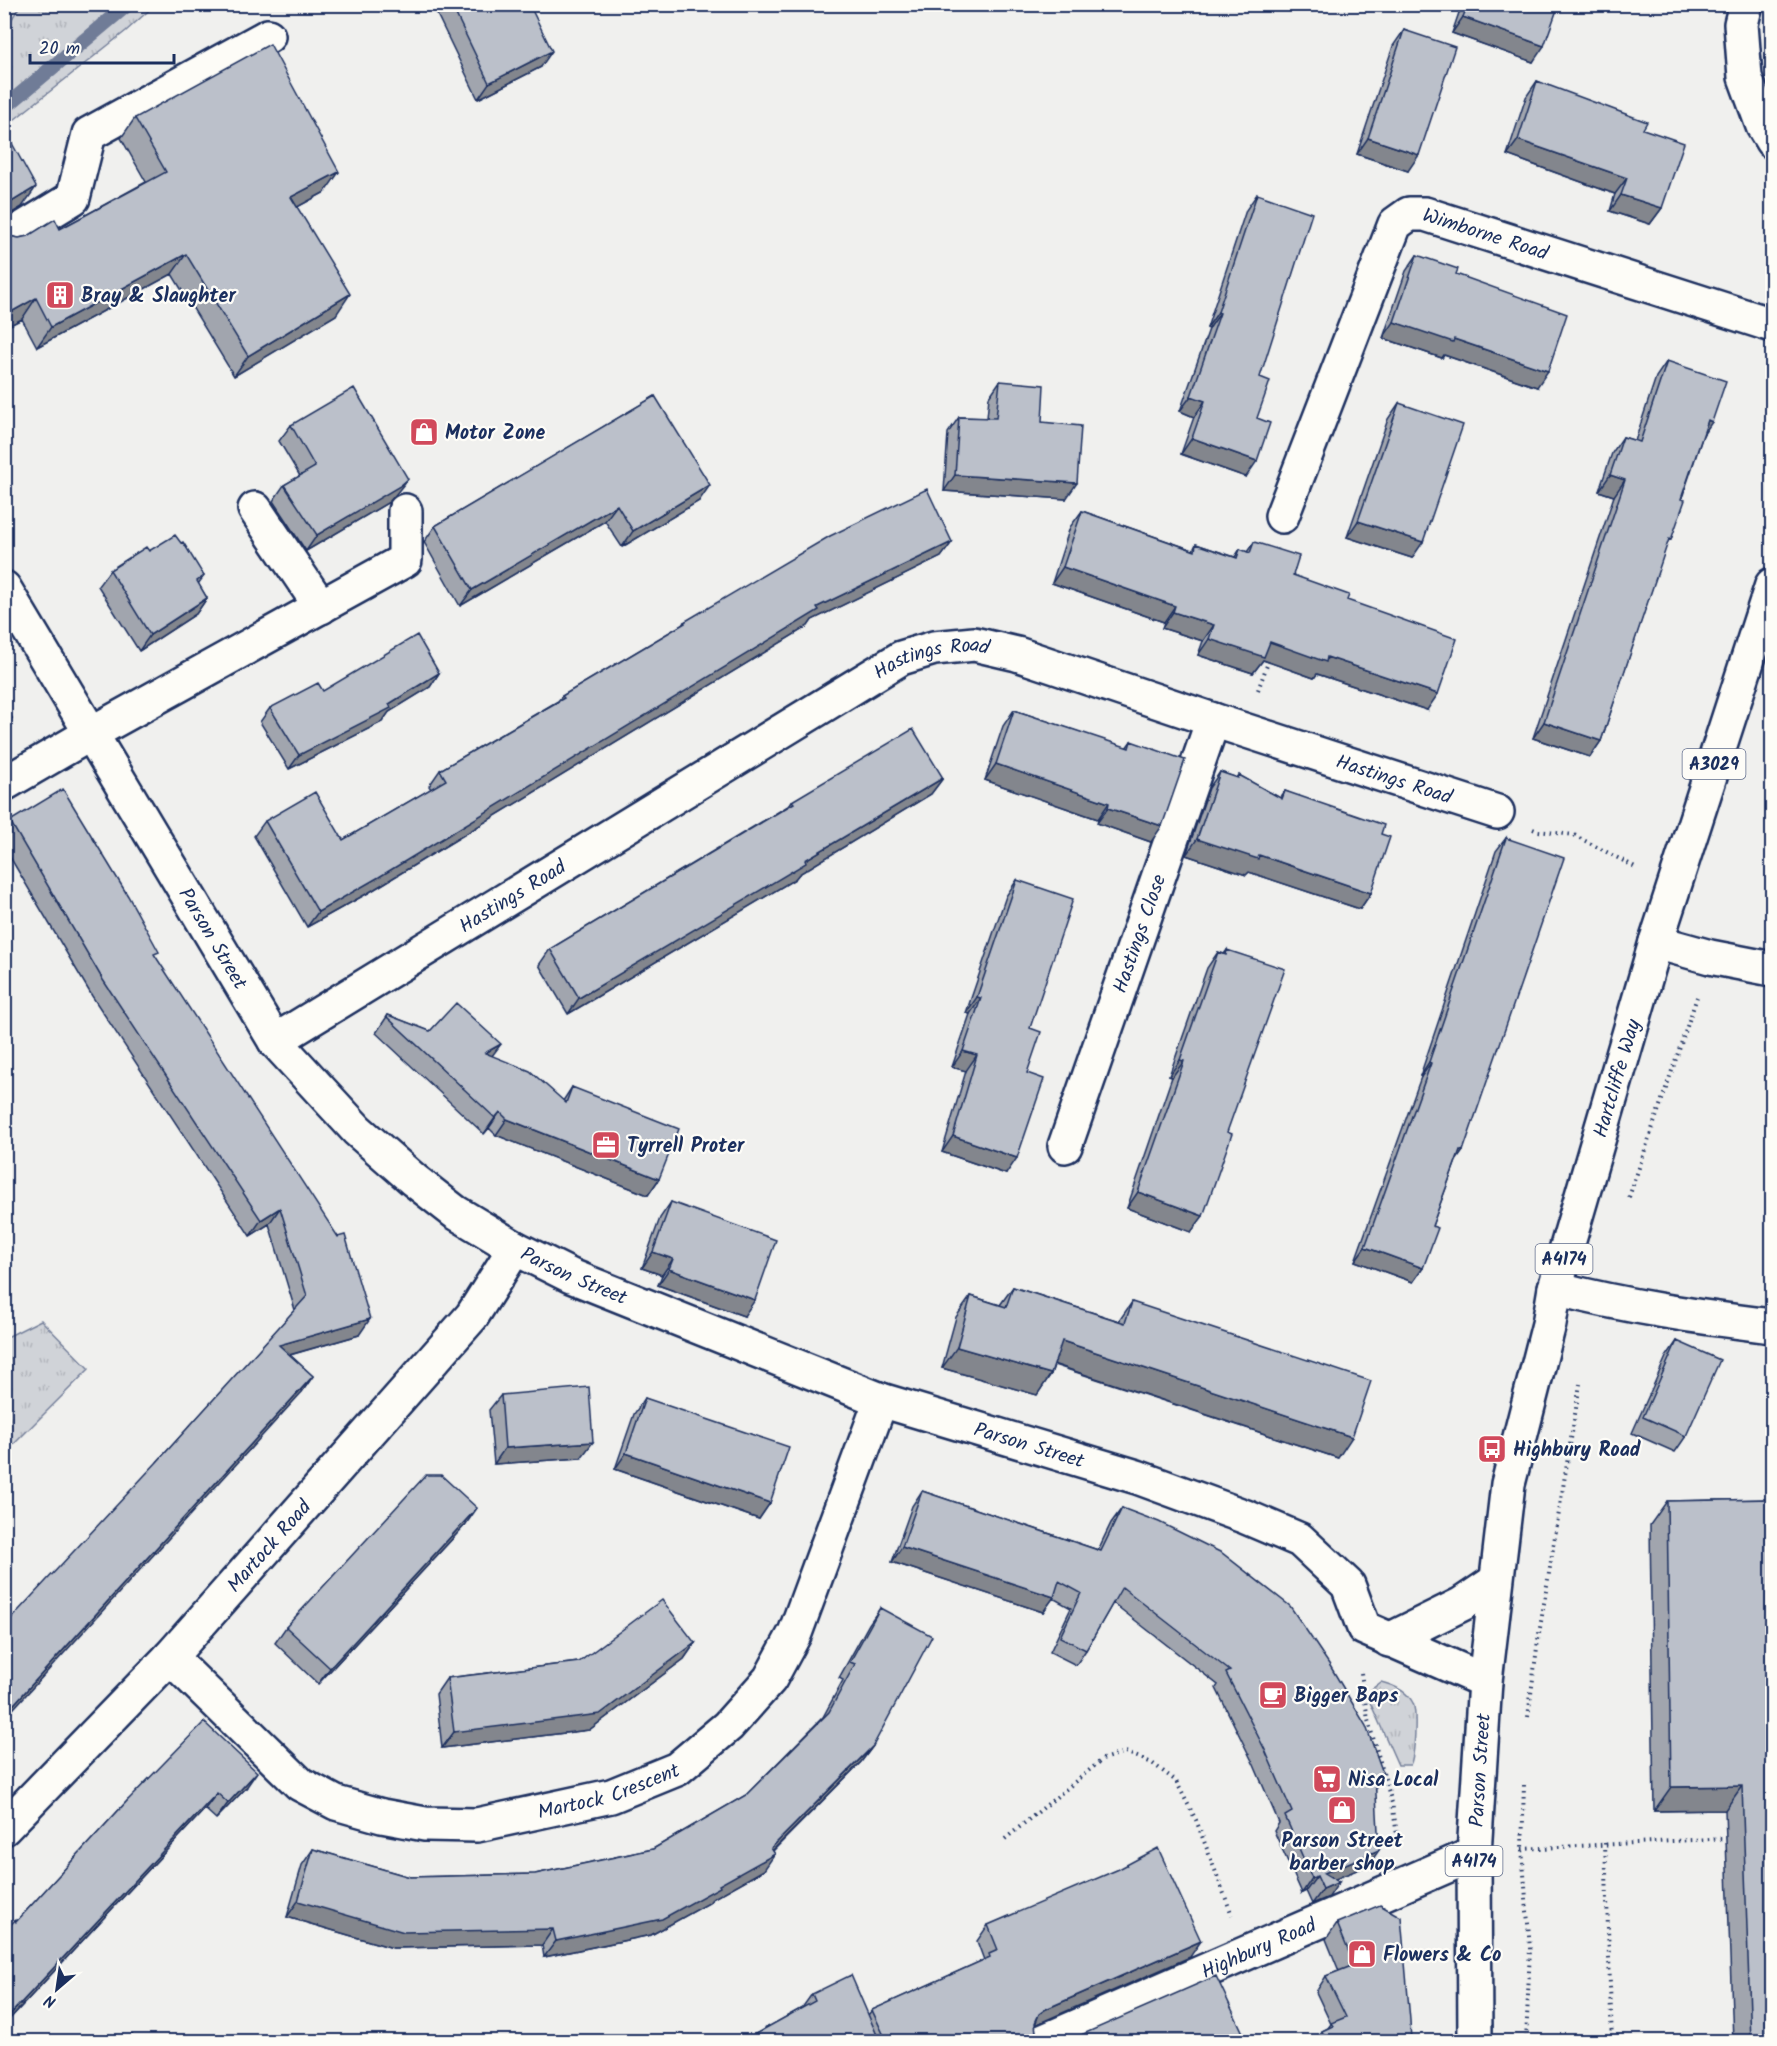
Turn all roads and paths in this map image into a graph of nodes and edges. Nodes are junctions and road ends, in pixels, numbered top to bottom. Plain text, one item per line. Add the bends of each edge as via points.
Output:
1 (1746, 4) edge
2 (268, 36) dead end
3 (1773, 141) edge
4 (4, 240) edge
5 (1773, 325) edge
6 (255, 509) dead end
7 (405, 511) dead end
8 (1282, 516) dead end
9 (1773, 585) edge
10 (4, 588) edge
11 (321, 607) junction
12 (1271, 654) edge
13 (1213, 720) junction
14 (1245, 730) junction
15 (90, 734) junction
16 (4, 784) edge
17 (1497, 812) joint
18 (1643, 871) dead end
19 (1656, 942) junction
20 (1710, 957) junction
21 (1773, 969) edge
22 (275, 1041) junction
23 (1065, 1146) dead end
24 (1628, 1199) dead end
25 (515, 1248) junction
26 (1555, 1288) junction
27 (1773, 1326) edge
28 (1581, 1381) dead end
29 (882, 1400) junction
30 (1496, 1581) junction
31 (1389, 1640) junction
32 (170, 1657) junction
33 (1360, 1664) dead end
34 (1485, 1681) junction
35 (1527, 1726) dead end
36 (1524, 1782) dead end
37 (4, 1828) edge
38 (1738, 1837) dead end
39 (1005, 1839) dead end
40 (1605, 1843) junction
41 (1522, 1849) junction
42 (1474, 1854) junction
43 (1405, 1883) junction
44 (1247, 1952) junction
45 (1042, 2042) edge
46 (1476, 2042) edge
47 (1526, 2042) edge
48 (1612, 2042) edge

1 - 3 main road via 1741,24 1745,77 1763,126
2 - 4 main road via 89,134 73,198
5 - 8 main road, Wimborne Road via 1425,214 1408,214 1395,224
6 - 11 main road
7 - 11 main road via 405,560
9 - 19 main road, Hartcliffe Way / A3029
10 - 15 main road, Parson Street
11 - 15 main road
12 - 14 path
13 - 14 main road, Hastings Road
13 - 22 main road, Hastings Road via 1017,654 974,644 934,648 901,658
13 - 23 main road, Hastings Close
14 - 17 main road, Hastings Road
15 - 16 main road
15 - 22 main road, Parson Street
17 - 18 path via 1538,831 1574,836
19 - 20 main road
19 - 26 main road, Hartcliffe Way / A4174
20 - 21 main road
20 - 24 path
22 - 25 main road, Parson Street via 357,1130 414,1180 455,1212
25 - 29 main road, Parson Street via 571,1276
25 - 32 main road, Martock Road via 472,1316
26 - 27 main road via 1668,1313
26 - 30 main road, Hartcliffe Way / A4174 via 1508,1484
28 - 35 path
29 - 31 main road, Parson Street via 1137,1477 1300,1540 1348,1585 1364,1628
29 - 32 main road, Martock Crescent via 795,1633 770,1679 728,1726 677,1769 611,1796 477,1825 425,1824 336,1803 300,1784
30 - 31 main road via 1462,1604
30 - 34 main road, Parson Street / A4174
31 - 34 main road, Parson Street
32 - 37 main road, Martock Road
33 - 43 path via 1368,1720 1392,1803
34 - 42 main road, Parson Street / A4174
36 - 41 path
38 - 40 path
39 - 44 path via 1103,1759 1125,1752 1152,1763 1176,1781 1196,1820
40 - 41 path
40 - 48 path
41 - 47 path via 1530,1947
42 - 43 main road, Highbury Road
42 - 46 main road, Parson Street / A4174
43 - 44 main road, Highbury Road
44 - 45 main road, Highbury Road

